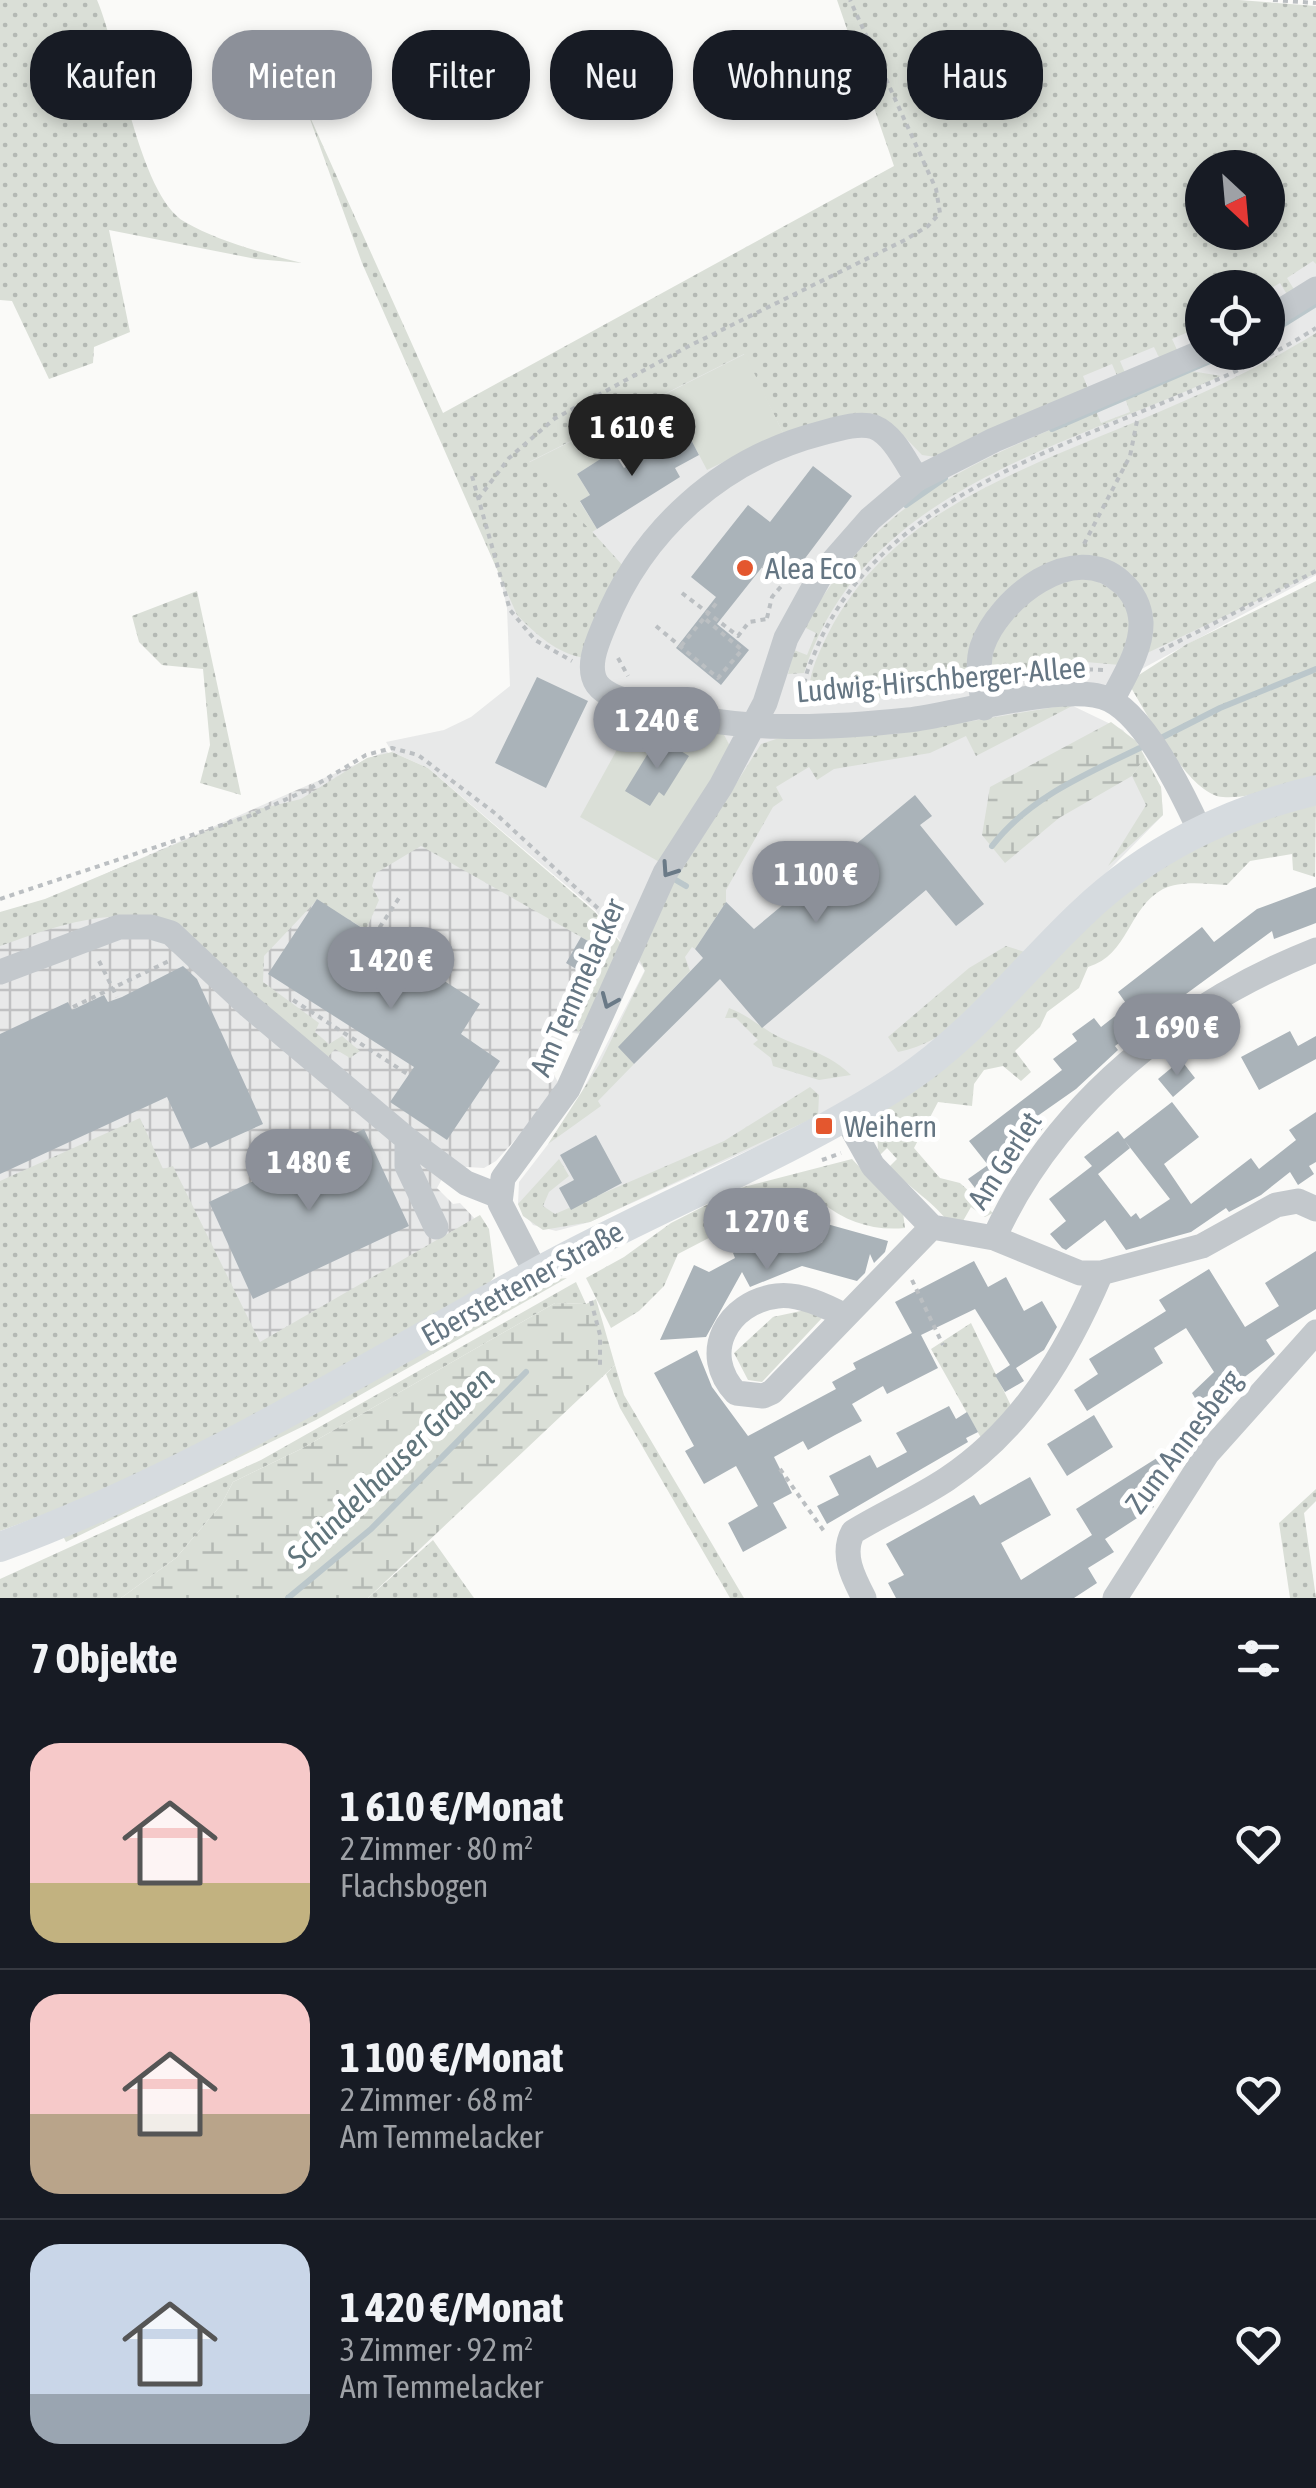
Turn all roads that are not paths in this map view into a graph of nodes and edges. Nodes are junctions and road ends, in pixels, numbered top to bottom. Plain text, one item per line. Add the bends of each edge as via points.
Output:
1 (1316, 289) edge
2 (1285, 308) edge
3 (1185, 359) edge
4 (917, 479) junction
5 (1112, 700) junction
6 (984, 708) junction
7 (753, 726) junction
8 (1316, 790) edge
9 (1199, 829) junction
10 (1316, 950) edge
11 (0, 972) edge
12 (845, 1116) junction
13 (407, 1139) junction
14 (499, 1196) junction
15 (1316, 1209) edge
16 (436, 1227) dead end
17 (932, 1227) junction
18 (994, 1238) junction
19 (536, 1273) junction
20 (1101, 1274) junction
21 (845, 1316) junction
22 (1316, 1332) edge
23 (0, 1547) edge
24 (864, 1598) edge
25 (1115, 1598) edge

1 - 2 street
3 - 4 street, Ludwig-Hirschberger-Allee
4 - 7 street, Ludwig-Hirschberger-Allee via 852,538 805,599
4 - 7 street via 886,435 869,426 801,439 728,473 666,524 639,559 596,646 593,674 602,689 700,720
5 - 6 street, Ludwig-Hirschberger-Allee via 1060,694
5 - 6 street via 1140,635 1134,598 1109,573 1080,568 1031,586 988,633 980,658
5 - 9 street, Ludwig-Hirschberger-Allee via 1150,744
6 - 7 street, Ludwig-Hirschberger-Allee via 850,725
7 -> 14 street, Am Temmelacker via 665,874 584,1058 545,1125 506,1171
8 - 9 main road, Eberstettener Straße
9 - 12 main road, Eberstettener Straße via 1117,882 934,1060
10 - 18 street, Am Gerlet via 1216,999 1100,1088 1044,1149
11 - 13 street via 120,928 171,933
12 - 17 street via 873,1166
12 - 19 main road, Eberstettener Straße
13 - 14 street via 466,1183
13 - 16 street via 406,1166
14 - 19 street
15 - 20 street via 1298,1201 1276,1206 1202,1246
17 - 18 street
17 - 21 street
18 - 20 street via 1073,1271
19 - 23 main road, Eberstettener Straße via 200,1458
20 - 24 street via 1050,1375 1004,1434 944,1482 854,1532 846,1544 849,1565
21 - 21 street via 772,1392 736,1393 720,1373 716,1358 723,1335 759,1301 790,1296
22 - 25 street, Zum Annesberg via 1207,1454

